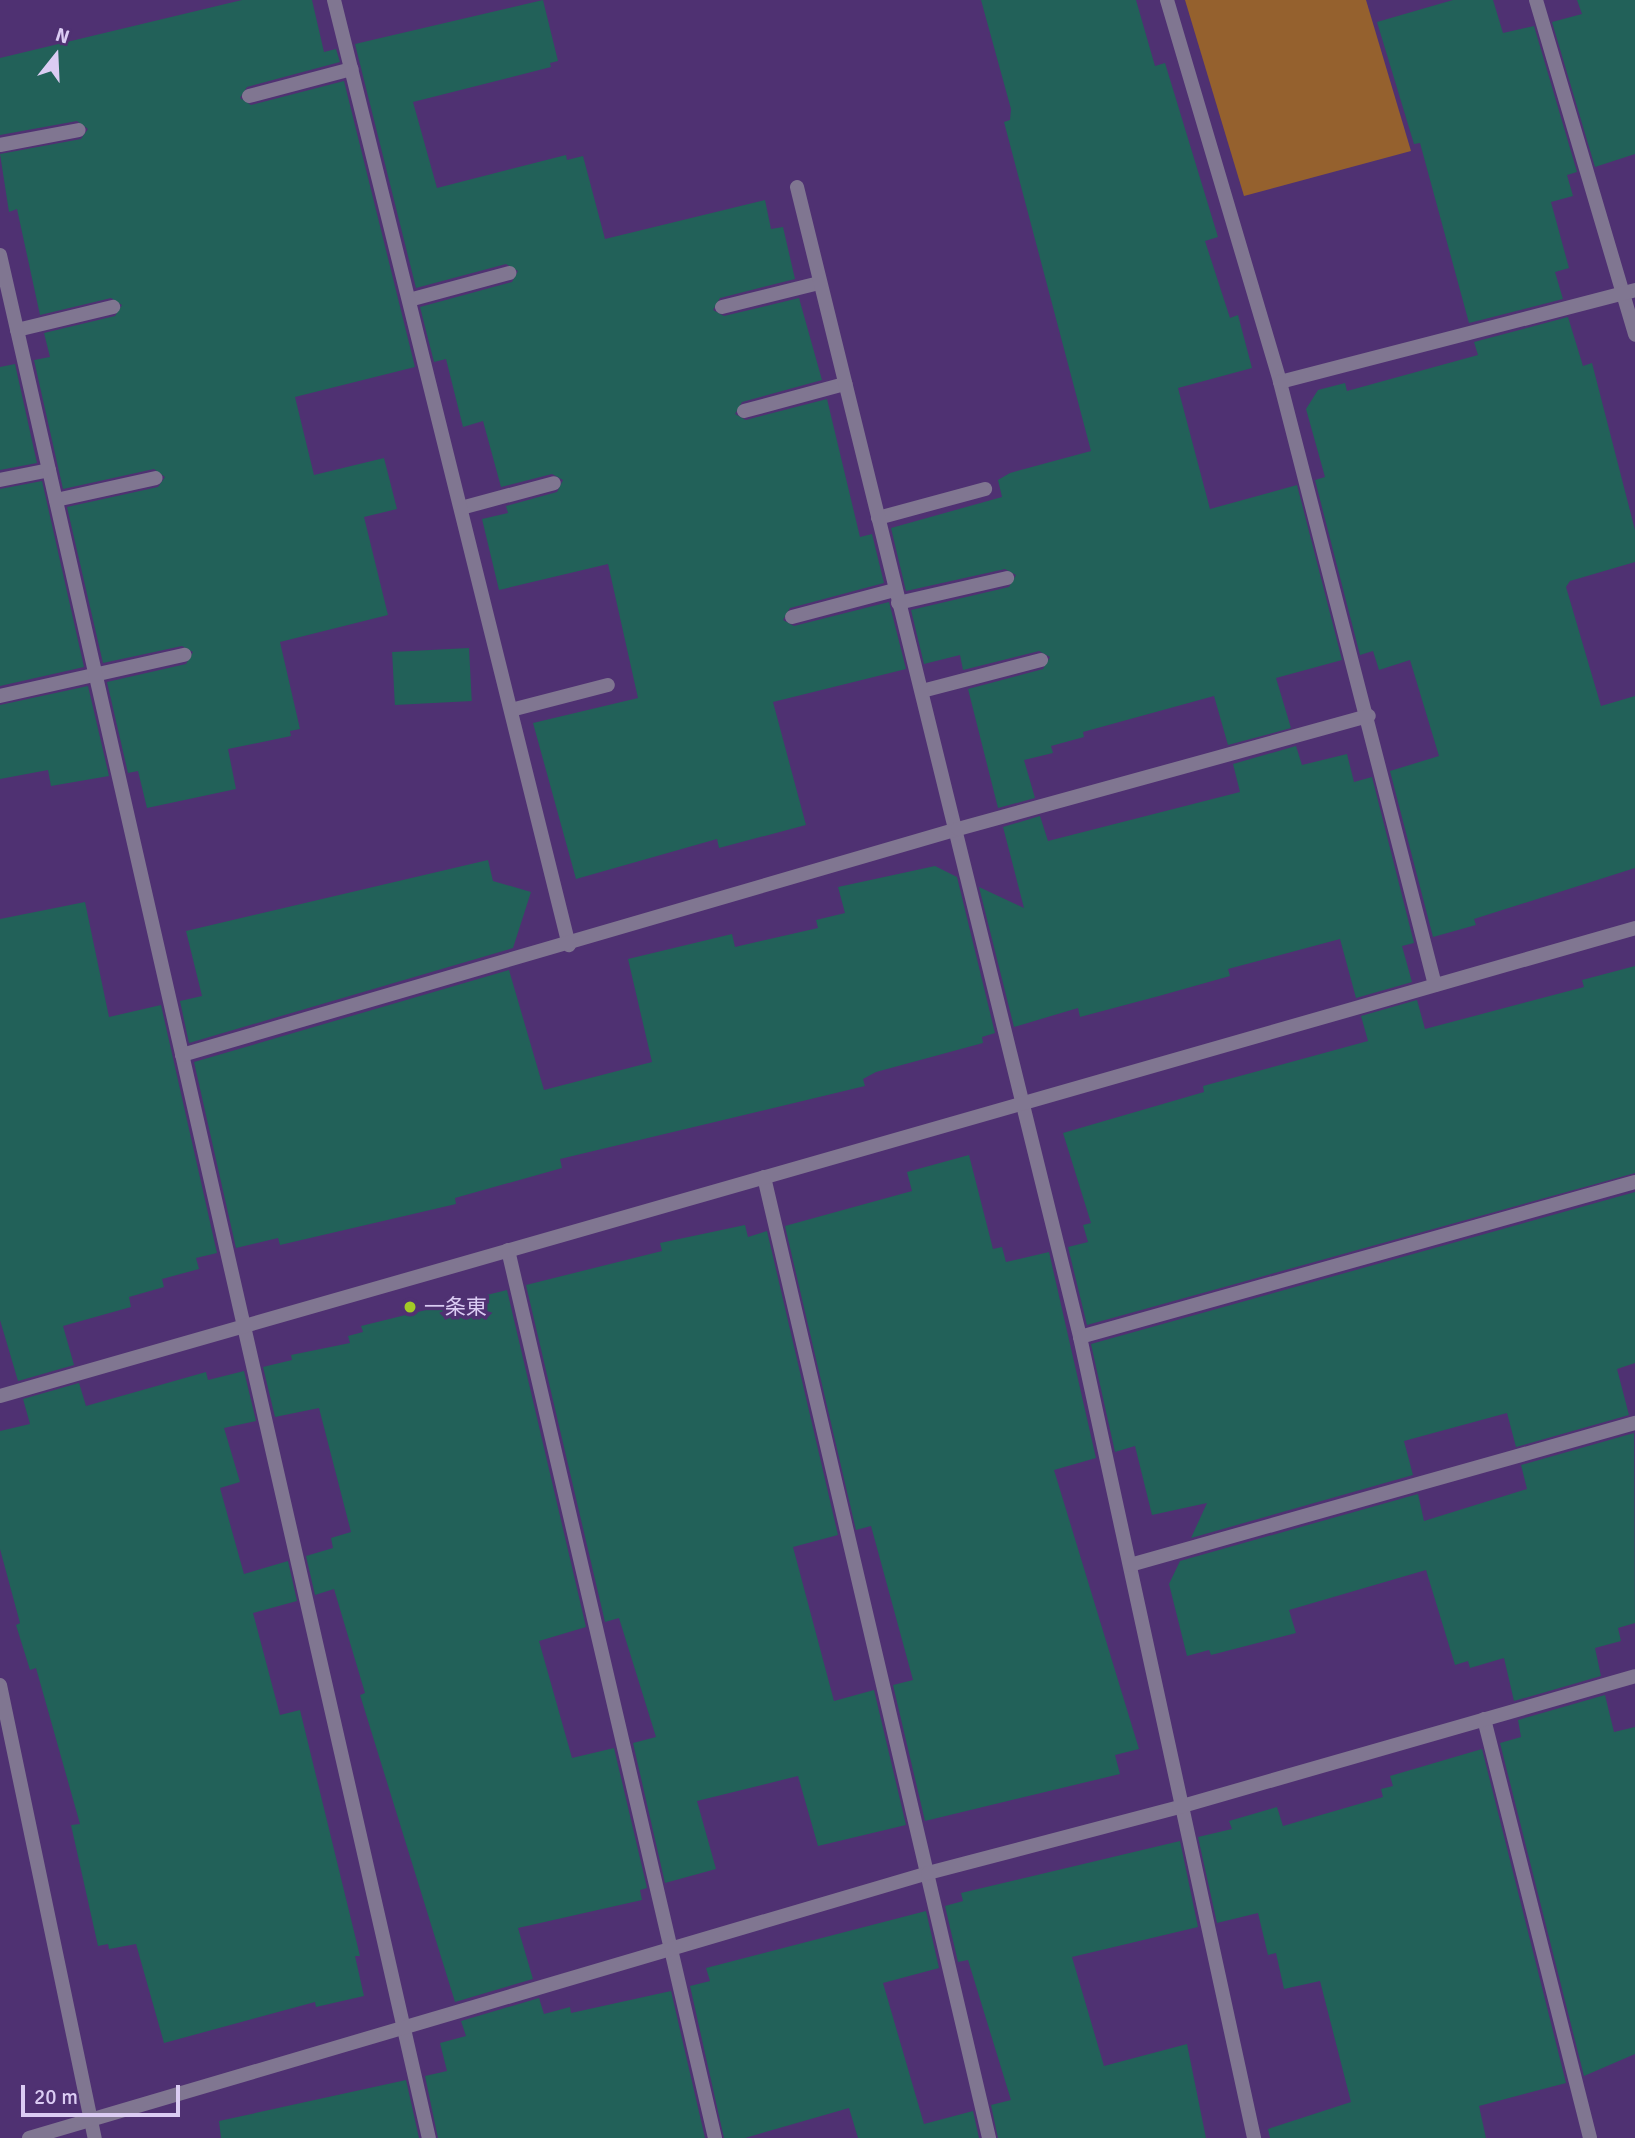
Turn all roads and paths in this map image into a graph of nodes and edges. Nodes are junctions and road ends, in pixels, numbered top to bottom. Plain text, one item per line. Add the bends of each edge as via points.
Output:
1 (334, 0) edge
2 (1167, 0) edge
3 (1536, 0) edge
4 (352, 69) junction
5 (249, 96) dead end
6 (79, 130) dead end
7 (0, 145) edge
8 (797, 187) dead end
9 (0, 255) edge
10 (509, 273) dead end
11 (819, 283) junction
12 (1629, 292) edge
13 (4, 296) edge
14 (409, 300) junction
15 (113, 307) dead end
16 (722, 307) dead end
17 (17, 330) junction
18 (1635, 335) edge
19 (1280, 382) junction
20 (845, 384) junction
21 (744, 411) dead end
22 (49, 470) junction
23 (156, 478) dead end
24 (0, 480) edge
25 (554, 483) dead end
26 (985, 489) dead end
27 (55, 500) junction
28 (461, 508) junction
29 (878, 518) junction
30 (1007, 578) dead end
31 (897, 597) junction
32 (792, 617) dead end
33 (184, 655) dead end
34 (1041, 660) dead end
35 (94, 675) junction
36 (608, 685) dead end
37 (922, 691) junction
38 (0, 696) edge
39 (511, 710) junction
40 (1369, 716) junction
41 (958, 829) junction
42 (1635, 928) edge
43 (569, 945) junction
44 (1434, 985) junction
45 (182, 1055) junction
46 (1023, 1103) junction
47 (764, 1177) junction
48 (1635, 1182) edge
49 (508, 1250) junction
50 (246, 1325) junction
51 (1080, 1337) junction
52 (0, 1396) edge
53 (1635, 1423) edge
54 (1130, 1565) junction
55 (1635, 1676) edge
56 (0, 1685) edge
57 (1483, 1720) junction
58 (1179, 1807) junction
59 (928, 1873) junction
60 (671, 1950) junction
61 (404, 2029) junction
62 (91, 2121) junction
63 (29, 2138) edge
64 (95, 2138) edge
65 (429, 2138) edge
66 (715, 2138) edge
67 (989, 2138) edge
68 (1254, 2138) edge
69 (1590, 2138) edge

1 - 4 street
2 - 19 street
3 - 12 street
4 - 5 street
4 - 14 street
6 - 7 street
8 - 11 street
9 - 13 street
10 - 14 street
11 - 16 street
11 - 20 street
12 - 18 street
12 - 19 street
13 - 17 street
14 - 28 street
15 - 17 street
17 - 22 street
19 - 40 street
20 - 21 street
20 - 29 street
22 - 24 street
22 - 27 street
23 - 27 street
25 - 28 street
26 - 29 street
27 - 35 street
28 - 39 street
29 - 31 street
30 - 31 street
31 - 32 street
31 - 37 street
33 - 35 street
34 - 37 street
35 - 38 street
35 - 45 street
36 - 39 street
37 - 41 street
39 - 43 street
40 - 41 street
40 - 44 street
41 - 43 street
41 - 46 street
42 - 44 street
43 - 45 street
44 - 46 street
45 - 50 street
46 - 47 street
46 - 51 street
47 - 49 street
47 - 59 street
48 - 51 street
49 - 50 street
49 - 60 street
50 - 52 street
50 - 61 street
51 - 54 street
53 - 54 street
54 - 58 street
55 - 57 street
56 - 62 street
57 - 58 street
57 - 69 street
58 - 59 street
58 - 68 street
59 - 60 street
59 - 67 street
60 - 61 street
60 - 66 street
61 - 62 street
61 - 65 street
62 - 63 street
62 - 64 street

